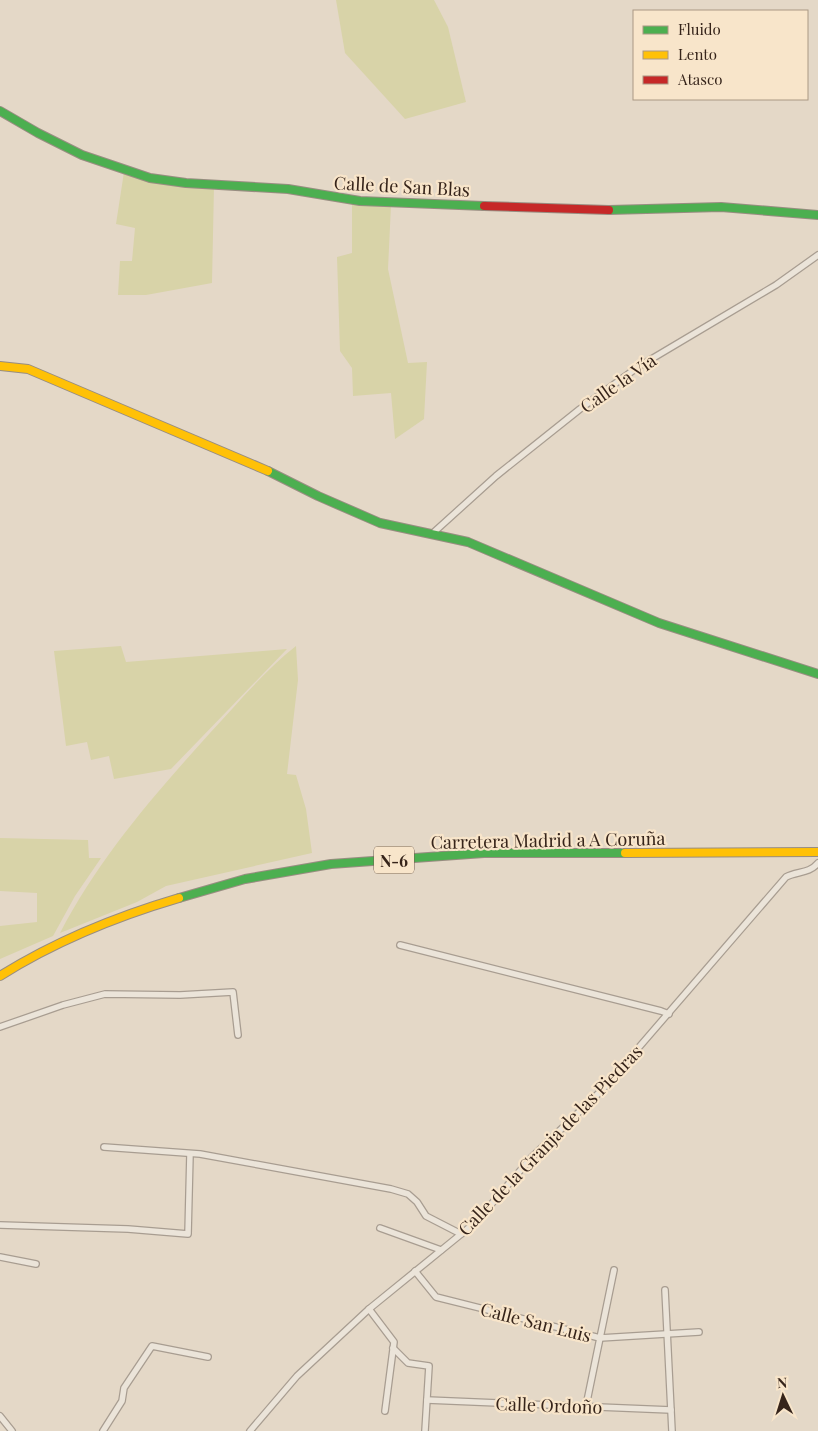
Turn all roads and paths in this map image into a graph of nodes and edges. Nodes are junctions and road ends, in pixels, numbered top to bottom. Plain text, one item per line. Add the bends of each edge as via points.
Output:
1 (0, 111) edge
2 (818, 215) edge
3 (818, 255) edge
4 (0, 366) edge
5 (433, 533) junction
6 (818, 674) edge
7 (818, 852) edge
8 (818, 863) edge
9 (400, 945) dead end
10 (0, 976) edge
11 (669, 1014) junction
12 (0, 1027) edge
13 (238, 1035) dead end
14 (104, 1147) dead end
15 (190, 1154) junction
16 (0, 1225) edge
17 (380, 1228) dead end
18 (461, 1234) junction
19 (441, 1250) junction
20 (0, 1257) edge
21 (36, 1264) dead end
22 (614, 1270) dead end
23 (415, 1271) junction
24 (665, 1290) dead end
25 (369, 1309) junction
26 (700, 1332) dead end
27 (667, 1334) junction
28 (600, 1338) junction
29 (393, 1348) junction
30 (208, 1357) dead end
31 (427, 1400) junction
32 (586, 1406) junction
33 (671, 1410) junction
34 (385, 1411) dead end
35 (0, 1416) edge
36 (12, 1431) edge
37 (103, 1431) edge
38 (250, 1431) edge
39 (425, 1431) edge
40 (672, 1431) edge

1 - 2 main road, Calle de San Blas via 68,148 124,170 170,182 290,190 363,202 616,210 713,207
3 - 5 street, Calle la Vía via 776,285 638,367 496,476
4 - 5 main road via 28,369 112,403 156,426 261,467 380,523
5 - 6 main road via 468,542 659,623
7 - 10 main road, Carretera Madrid a A Coruña / N-6 via 484,854 331,864 245,879 160,904 27,959
8 - 11 street, Calle de la Granja de las Piedras via 807,872 786,877
9 - 11 street
11 - 18 street, Calle de la Granja de las Piedras via 602,1090 531,1158 476,1222
12 - 13 street via 105,994 232,992
14 - 15 street
15 - 16 street via 188,1234
15 - 18 street via 294,1170 404,1193 417,1202 426,1216
17 - 19 street
18 - 19 street, Calle de la Granja de las Piedras
19 - 23 street, Calle de la Granja de las Piedras
20 - 21 street
22 - 28 street
23 - 25 street, Calle de la Granja de las Piedras
23 - 28 street, Calle San Luis via 436,1297
24 - 27 street
25 - 29 street via 394,1342
25 - 38 street, Calle de la Granja de las Piedras via 297,1376
26 - 27 street, Calle San Luis
27 - 28 street, Calle San Luis
27 - 33 street
28 - 32 street
29 - 31 street via 408,1363 429,1366
29 - 34 street
30 - 37 street via 152,1346 124,1388 122,1401
31 - 32 street, Calle Ordoño
31 - 39 street
32 - 33 street, Calle Ordoño
33 - 40 street
35 - 36 street

